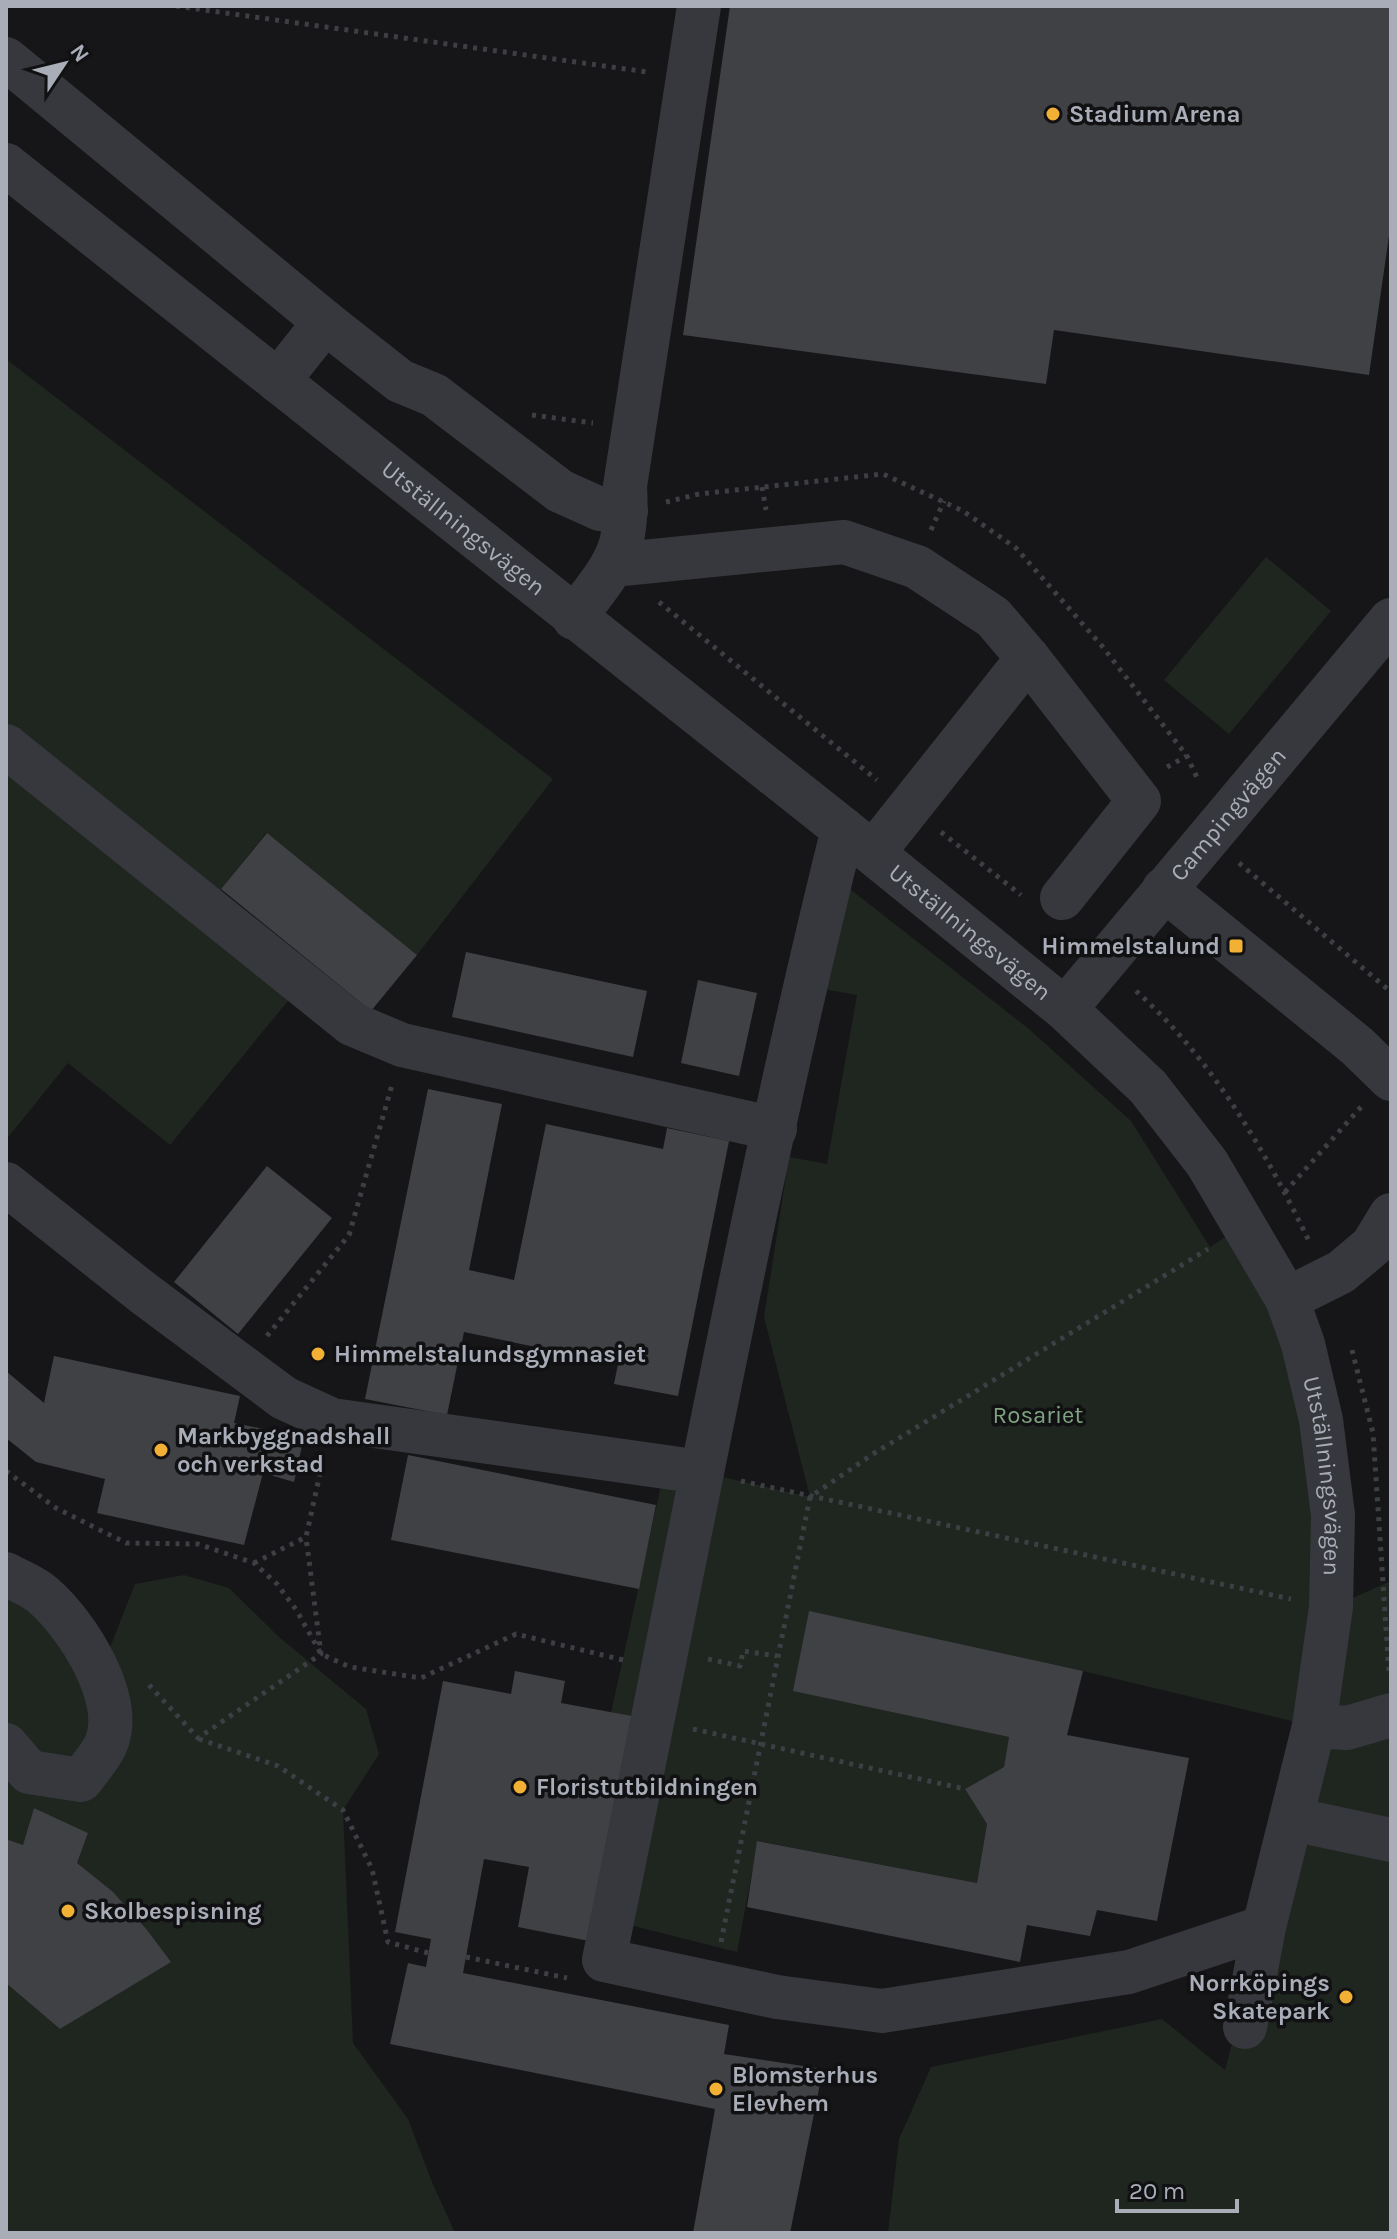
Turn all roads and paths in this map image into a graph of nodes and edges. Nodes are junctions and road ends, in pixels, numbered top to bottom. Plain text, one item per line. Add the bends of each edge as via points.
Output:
1 (176, 6) edge
2 (699, 6) edge
3 (6, 59) edge
4 (653, 59) dead end
5 (6, 165) edge
6 (325, 322) junction
7 (278, 381) junction
8 (528, 414) dead end
9 (604, 424) dead end
10 (626, 511) junction
11 (613, 565) junction
12 (574, 618) junction
13 (1391, 620) edge
14 (1028, 658) junction
15 (6, 746) edge
16 (858, 841) junction
17 (1164, 889) junction
18 (1062, 898) dead end
19 (1065, 1009) junction
20 (402, 1045) junction
21 (1390, 1076) edge
22 (775, 1129) junction
23 (6, 1184) edge
24 (1285, 1192) dead end
25 (1391, 1215) edge
26 (1245, 1224) junction
27 (1287, 1299) junction
28 (242, 1366) junction
29 (332, 1420) junction
30 (6, 1471) edge
31 (701, 1472) junction
32 (810, 1497) junction
33 (306, 1537) junction
34 (254, 1563) junction
35 (6, 1574) edge
36 (1331, 1607) junction
37 (321, 1654) junction
38 (777, 1656) junction
39 (665, 1660) junction
40 (140, 1676) dead end
41 (1391, 1715) edge
42 (654, 1720) junction
43 (1314, 1726) junction
44 (198, 1738) junction
45 (6, 1745) edge
46 (760, 1745) junction
47 (965, 1789) dead end
48 (1292, 1819) junction
49 (1391, 1840) edge
50 (1264, 1927) junction
51 (428, 1953) dead end
52 (712, 1984) junction
53 (1245, 2027) dead end

1 - 4 path via 651,72
2 - 10 street via 625,486
3 - 6 street
5 - 7 street, Utställningsvägen
6 - 7 street
6 - 10 street via 400,381 434,395 560,491 600,509
7 - 12 street, Utställningsvägen
8 - 9 path
10 - 11 street via 624,540
11 - 12 street
11 - 14 street via 844,542 917,567 993,617
12 - 16 street, Utställningsvägen
13 - 17 street, Campingvägen
14 - 16 street
14 - 18 street via 1139,801
15 - 20 street via 352,1024
16 - 19 street, Utställningsvägen
16 - 22 street via 813,945
17 - 19 street, Campingvägen
17 - 21 street
19 - 26 street, Utställningsvägen via 1148,1087 1207,1163
20 - 22 street
20 - 28 path via 349,1235
21 - 24 path
22 - 31 street
23 - 28 street
25 - 27 street via 1372,1246 1341,1272
26 - 27 street, Utställningsvägen
26 - 32 path
27 - 36 street, Utställningsvägen via 1312,1381 1329,1468
28 - 29 street via 284,1398
29 - 31 street
29 - 33 path
30 - 34 path via 56,1508 126,1543 198,1544
31 - 32 path
31 - 39 street
32 - 36 path
32 - 38 path
33 - 34 path
33 - 37 path
34 - 37 path via 291,1602
35 - 45 street via 42,1594 75,1627 111,1706 107,1743 81,1780 29,1772
36 - 43 street, Utställningsvägen
37 - 39 path via 350,1667 421,1678 516,1634
37 - 44 path
38 - 39 path via 743,1651 740,1666
38 - 46 path
39 - 42 street
40 - 44 path
41 - 43 street via 1347,1728
42 - 46 path
42 - 52 street via 604,1960
43 - 48 street, Utställningsvägen
44 - 51 path via 278,1766 343,1810 372,1869 388,1942
46 - 47 path
46 - 52 path
48 - 49 street
48 - 50 street, Utställningsvägen
50 - 52 street via 1129,1972 882,2011
50 - 53 street, Utställningsvägen

